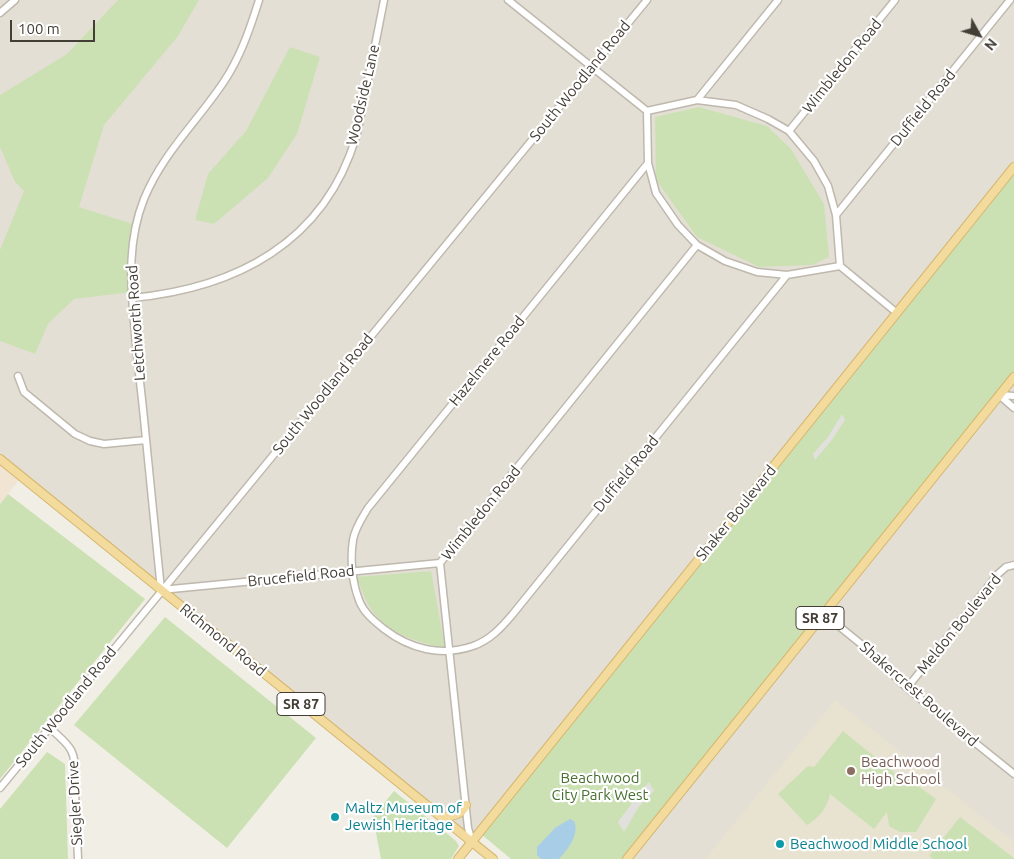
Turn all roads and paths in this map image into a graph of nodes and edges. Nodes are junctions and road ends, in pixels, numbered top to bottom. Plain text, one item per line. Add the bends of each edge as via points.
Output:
1 (15, 0) edge
2 (259, 0) edge
3 (384, 0) edge
4 (508, 0) edge
5 (646, 0) edge
6 (778, 0) edge
7 (895, 0) edge
8 (1010, 0) edge
9 (0, 12) edge
10 (593, 67) junction
11 (696, 100) junction
12 (646, 110) junction
13 (788, 131) junction
14 (648, 163) junction
15 (1014, 167) edge
16 (836, 215) junction
17 (697, 245) junction
18 (840, 266) junction
19 (787, 275) junction
20 (132, 298) junction
21 (897, 313) junction
22 (18, 376) dead end
23 (1014, 377) edge
24 (999, 395) junction
25 (1014, 396) edge
26 (1014, 408) edge
27 (146, 440) junction
28 (0, 459) edge
29 (440, 563) junction
30 (1014, 565) edge
31 (352, 571) junction
32 (162, 590) junction
33 (824, 614) junction
34 (449, 651) junction
35 (907, 688) junction
36 (49, 728) junction
37 (1014, 774) edge
38 (0, 788) edge
39 (466, 805) junction
40 (441, 817) junction
41 (472, 842) junction
42 (78, 859) edge
43 (458, 859) edge
44 (493, 859) edge
45 (627, 859) edge

1 - 9 street
2 - 20 street, Letchworth Road via 243,46 224,82 168,153 143,200 132,245
3 - 20 street, Woodside Lane via 348,161 338,182 312,219 278,250 241,272 172,294
4 - 10 street
5 - 10 street, South Woodland Road
6 - 11 street
7 - 13 street, Wimbledon Road
8 - 16 street, Duffield Road
10 - 12 street
10 - 32 street, South Woodland Road
11 - 12 street
11 - 13 street via 736,105
12 - 14 street
13 - 16 street via 814,160 828,186
14 - 17 street via 656,193 678,225
14 - 31 street, Hazelmere Road via 368,508 353,539
15 - 21 main road, Shaker Boulevard
16 - 18 street
17 - 19 street via 725,261 757,272
17 - 29 street, Wimbledon Road
18 - 19 street
18 - 21 street
19 - 34 street, Duffield Road via 497,632 474,646
20 - 27 street, Letchworth Road
21 - 41 main road, Shaker Boulevard
22 - 27 street via 24,392 74,434 104,444
23 - 24 main road, SR 87
24 - 25 street
24 - 26 street
24 - 33 main road, SR 87
27 - 32 street, Letchworth Road
28 - 32 main road, Richmond Road / SR 87
29 - 31 street, Brucefield Road
29 - 34 street, Wimbledon Road
30 - 35 street, Meldon Boulevard via 998,574
31 - 32 street, Brucefield Road
31 - 34 street, Hazelmere Road via 359,601 373,620 411,646
32 - 36 street, South Woodland Road
32 - 40 main road, Richmond Road / SR 87
33 - 35 street, Shakercrest Boulevard
33 - 45 main road, SR 87
34 - 39 street, Wimbledon Road
35 - 37 street, Shakercrest Boulevard
36 - 38 street, South Woodland Road
36 - 42 street, Siegler Drive via 71,749 75,759
39 - 40 main road via 458,814
39 - 41 street, Wimbledon Road
40 - 41 main road, Richmond Road / SR 87
41 - 43 main road, Shaker Boulevard
41 - 44 main road, Richmond Road / SR 87

